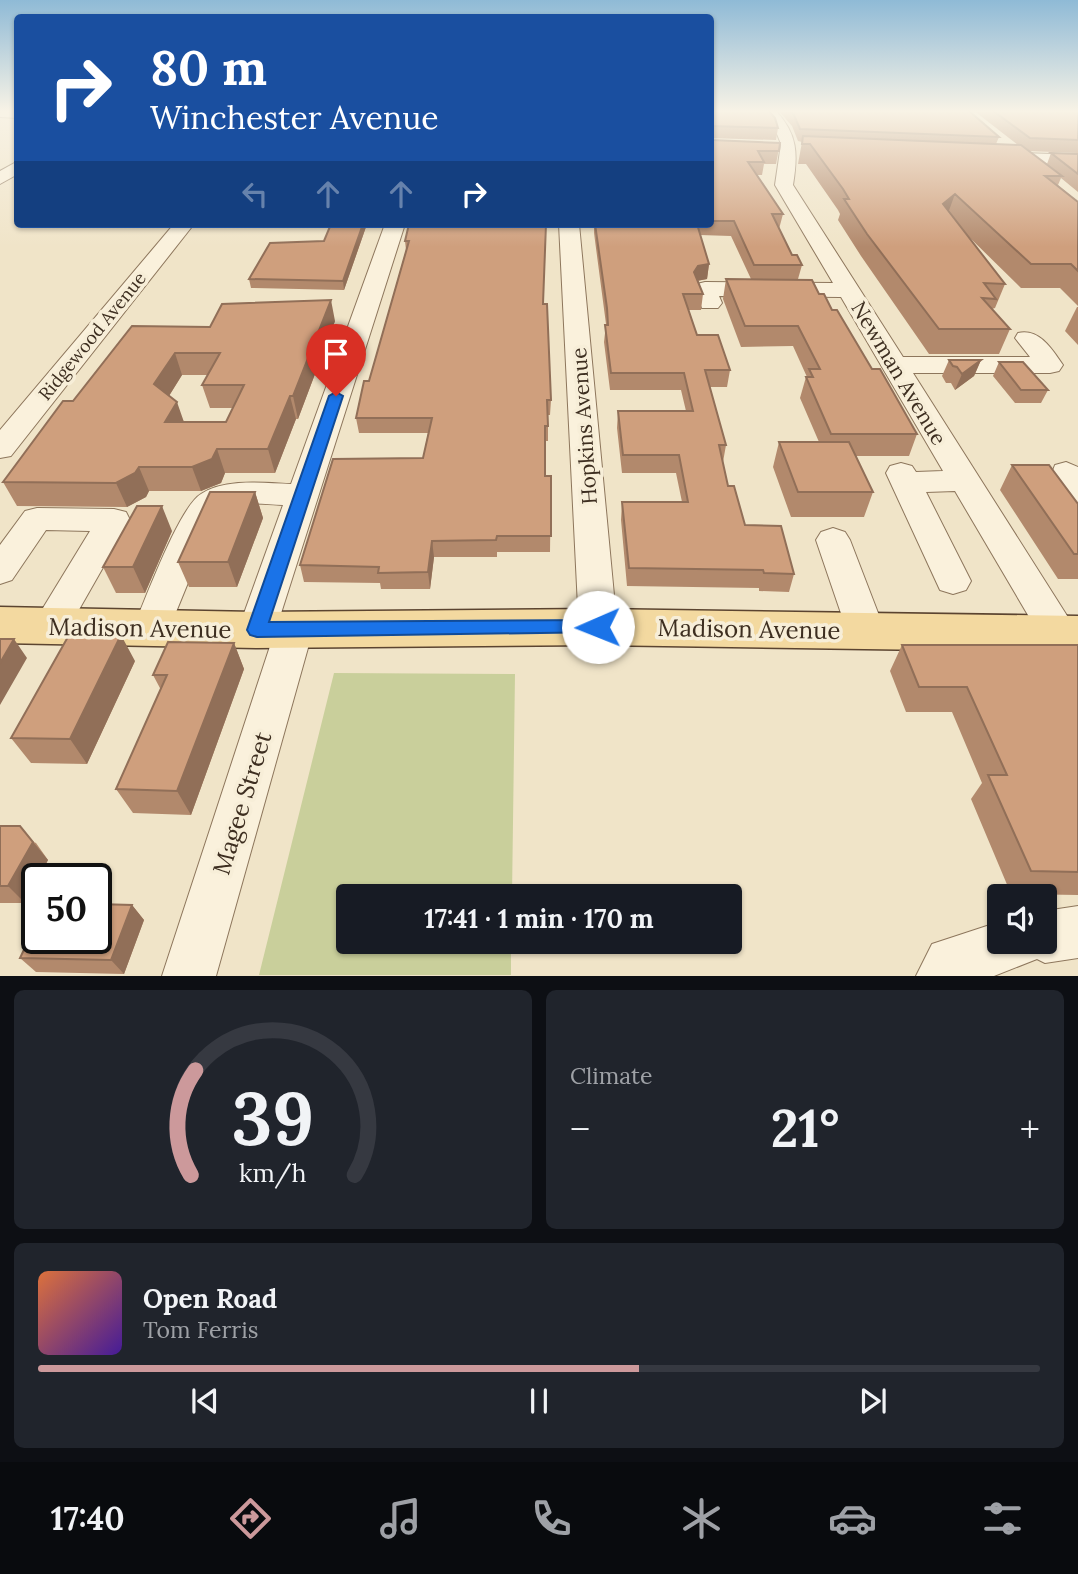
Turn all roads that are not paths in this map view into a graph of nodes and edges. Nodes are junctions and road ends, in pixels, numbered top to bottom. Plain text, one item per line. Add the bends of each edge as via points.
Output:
1 (790, 156) edge
2 (980, 156) edge
3 (1017, 156) edge
4 (1020, 158) junction
5 (1078, 160) edge
6 (1049, 180) edge
7 (181, 228) edge
8 (394, 228) edge
9 (569, 228) edge
10 (848, 290) junction
11 (710, 303) dead end
12 (1027, 338) dead end
13 (894, 365) junction
14 (11, 422) edge
15 (0, 449) edge
16 (965, 481) junction
17 (303, 495) junction
18 (833, 540) dead end
19 (0, 571) edge
20 (953, 581) dead end
21 (0, 625) edge
22 (51, 626) junction
23 (598, 627) junction
24 (152, 628) junction
25 (275, 630) junction
26 (866, 631) junction
27 (1068, 633) edge
28 (1078, 932) edge
29 (1057, 935) edge
30 (987, 952) edge
31 (189, 975) edge
32 (942, 975) edge

1 - 10 street, Newman Avenue via 784,186
2 - 4 street
3 - 4 street
4 - 5 street
4 - 6 street
7 - 14 street, Ridgewood Avenue
8 - 17 street, Magee Street
9 - 23 street, Hopkins Avenue
10 - 11 street via 705,289
10 - 13 street, Newman Avenue
12 - 13 street via 1050,365
13 - 16 street, Newman Avenue
14 - 15 street, Ridgewood Avenue
16 - 20 street via 903,478
16 - 27 street, Newman Avenue
17 - 24 street via 229,496 209,503
17 - 25 street, Magee Street
18 - 26 street
19 - 22 street via 37,519 114,520
21 - 22 main road, Madison Avenue
22 - 24 main road, Madison Avenue
23 - 25 main road, Madison Avenue
23 - 26 main road, Madison Avenue
24 - 25 main road, Madison Avenue
25 - 31 street, Magee Street
26 - 27 main road, Madison Avenue
28 - 29 street
30 - 32 street via 951,963

